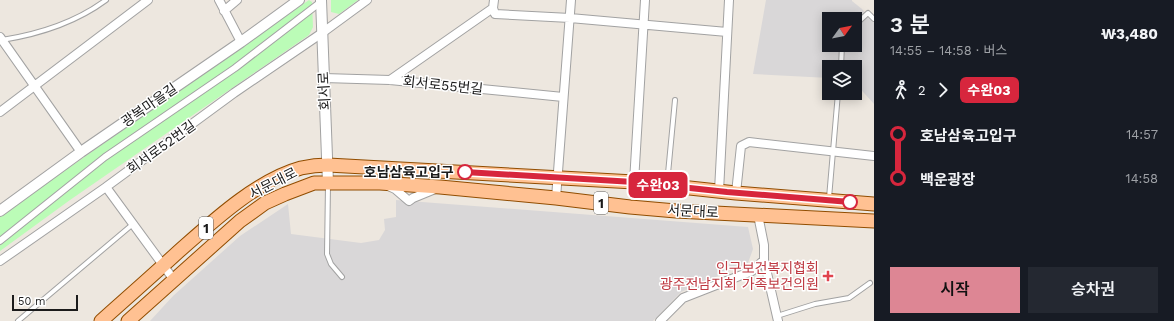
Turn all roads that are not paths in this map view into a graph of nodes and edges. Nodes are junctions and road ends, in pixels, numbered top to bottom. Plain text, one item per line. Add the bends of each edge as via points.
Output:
1 (106, 0) edge
2 (148, 0) edge
3 (219, 0) edge
4 (237, 0) edge
5 (299, 0) edge
6 (366, 0) edge
7 (571, 0) edge
8 (645, 0) edge
9 (729, 0) edge
10 (322, 1) edge
11 (494, 4) edge
12 (224, 11) junction
13 (570, 18) junction
14 (862, 19) edge
15 (874, 19) edge
16 (644, 25) junction
17 (727, 32) junction
18 (322, 33) junction
19 (1, 38) edge
20 (241, 42) junction
21 (324, 78) junction
22 (390, 80) junction
23 (34, 86) junction
24 (563, 97) junction
25 (675, 100) dead end
26 (837, 100) edge
27 (0, 112) edge
28 (81, 152) junction
29 (833, 152) junction
30 (874, 156) edge
31 (328, 165) junction
32 (558, 177) junction
33 (634, 182) junction
34 (328, 183) junction
35 (667, 186) junction
36 (106, 187) junction
37 (718, 192) junction
38 (736, 193) junction
39 (556, 198) junction
40 (829, 200) junction
41 (874, 204) edge
42 (0, 211) edge
43 (758, 215) junction
44 (874, 221) edge
45 (132, 224) junction
46 (0, 241) edge
47 (764, 260) junction
48 (0, 261) edge
49 (163, 265) junction
50 (342, 277) dead end
51 (174, 280) junction
52 (870, 283) dead end
53 (777, 319) edge
54 (18, 321) edge
55 (101, 321) edge
56 (129, 321) edge
57 (660, 321) edge

1 - 19 lane via 94,9 41,33
2 - 23 street
3 - 12 street
4 - 12 street
5 - 20 street, 광복마을길
6 - 18 street, 회서로52번길
7 - 13 street
8 - 16 street
9 - 17 street
10 - 18 street, 회서로
10 - 46 street via 235,68 105,157
11 - 13 street via 495,14
11 - 22 street
12 - 20 street
13 - 16 street
13 - 24 street
14 - 15 lane via 868,13
16 - 17 street
16 - 33 street
17 - 37 street
18 - 21 street, 회서로
18 - 36 street, 회서로52번길 via 234,93
19 - 23 street
20 - 28 street, 광복마을길
21 - 22 street, 회서로55번길
21 - 31 street, 회서로
22 - 24 street, 회서로55번길
23 - 27 street
23 - 28 street
24 - 32 street
25 - 35 lane
26 - 29 lane
28 - 42 street, 광복마을길
29 - 30 street
29 - 38 street via 749,142 741,146
29 - 40 lane
31 - 32 main road, 서문대로 / 1
31 - 34 street, 회서로
31 - 49 main road, 서문대로 / 1 via 289,172 256,190 226,210
32 - 33 main road, 서문대로 / 1
32 - 39 street
33 - 35 main road, 서문대로 / 1
34 - 39 main road, 서문대로 / 1 via 380,183
34 - 50 lane via 327,254 331,264
34 - 51 main road, 서문대로 / 1 via 314,183 265,203 240,221
35 - 37 main road, 서문대로 / 1
36 - 45 street
36 - 48 street, 회서로52번길
37 - 38 main road, 서문대로 / 1
38 - 40 main road, 서문대로 / 1
39 - 43 main road, 서문대로 / 1 via 630,207
40 - 41 main road, 서문대로 / 1
43 - 44 main road, 서문대로 / 1
43 - 47 street
45 - 49 street
45 - 54 lane
47 - 53 street
47 - 57 street via 752,271 683,298
49 - 51 street
49 - 55 main road, 서문대로 / 1
51 - 56 main road, 서문대로 / 1
52 - 53 lane via 849,298 815,304

